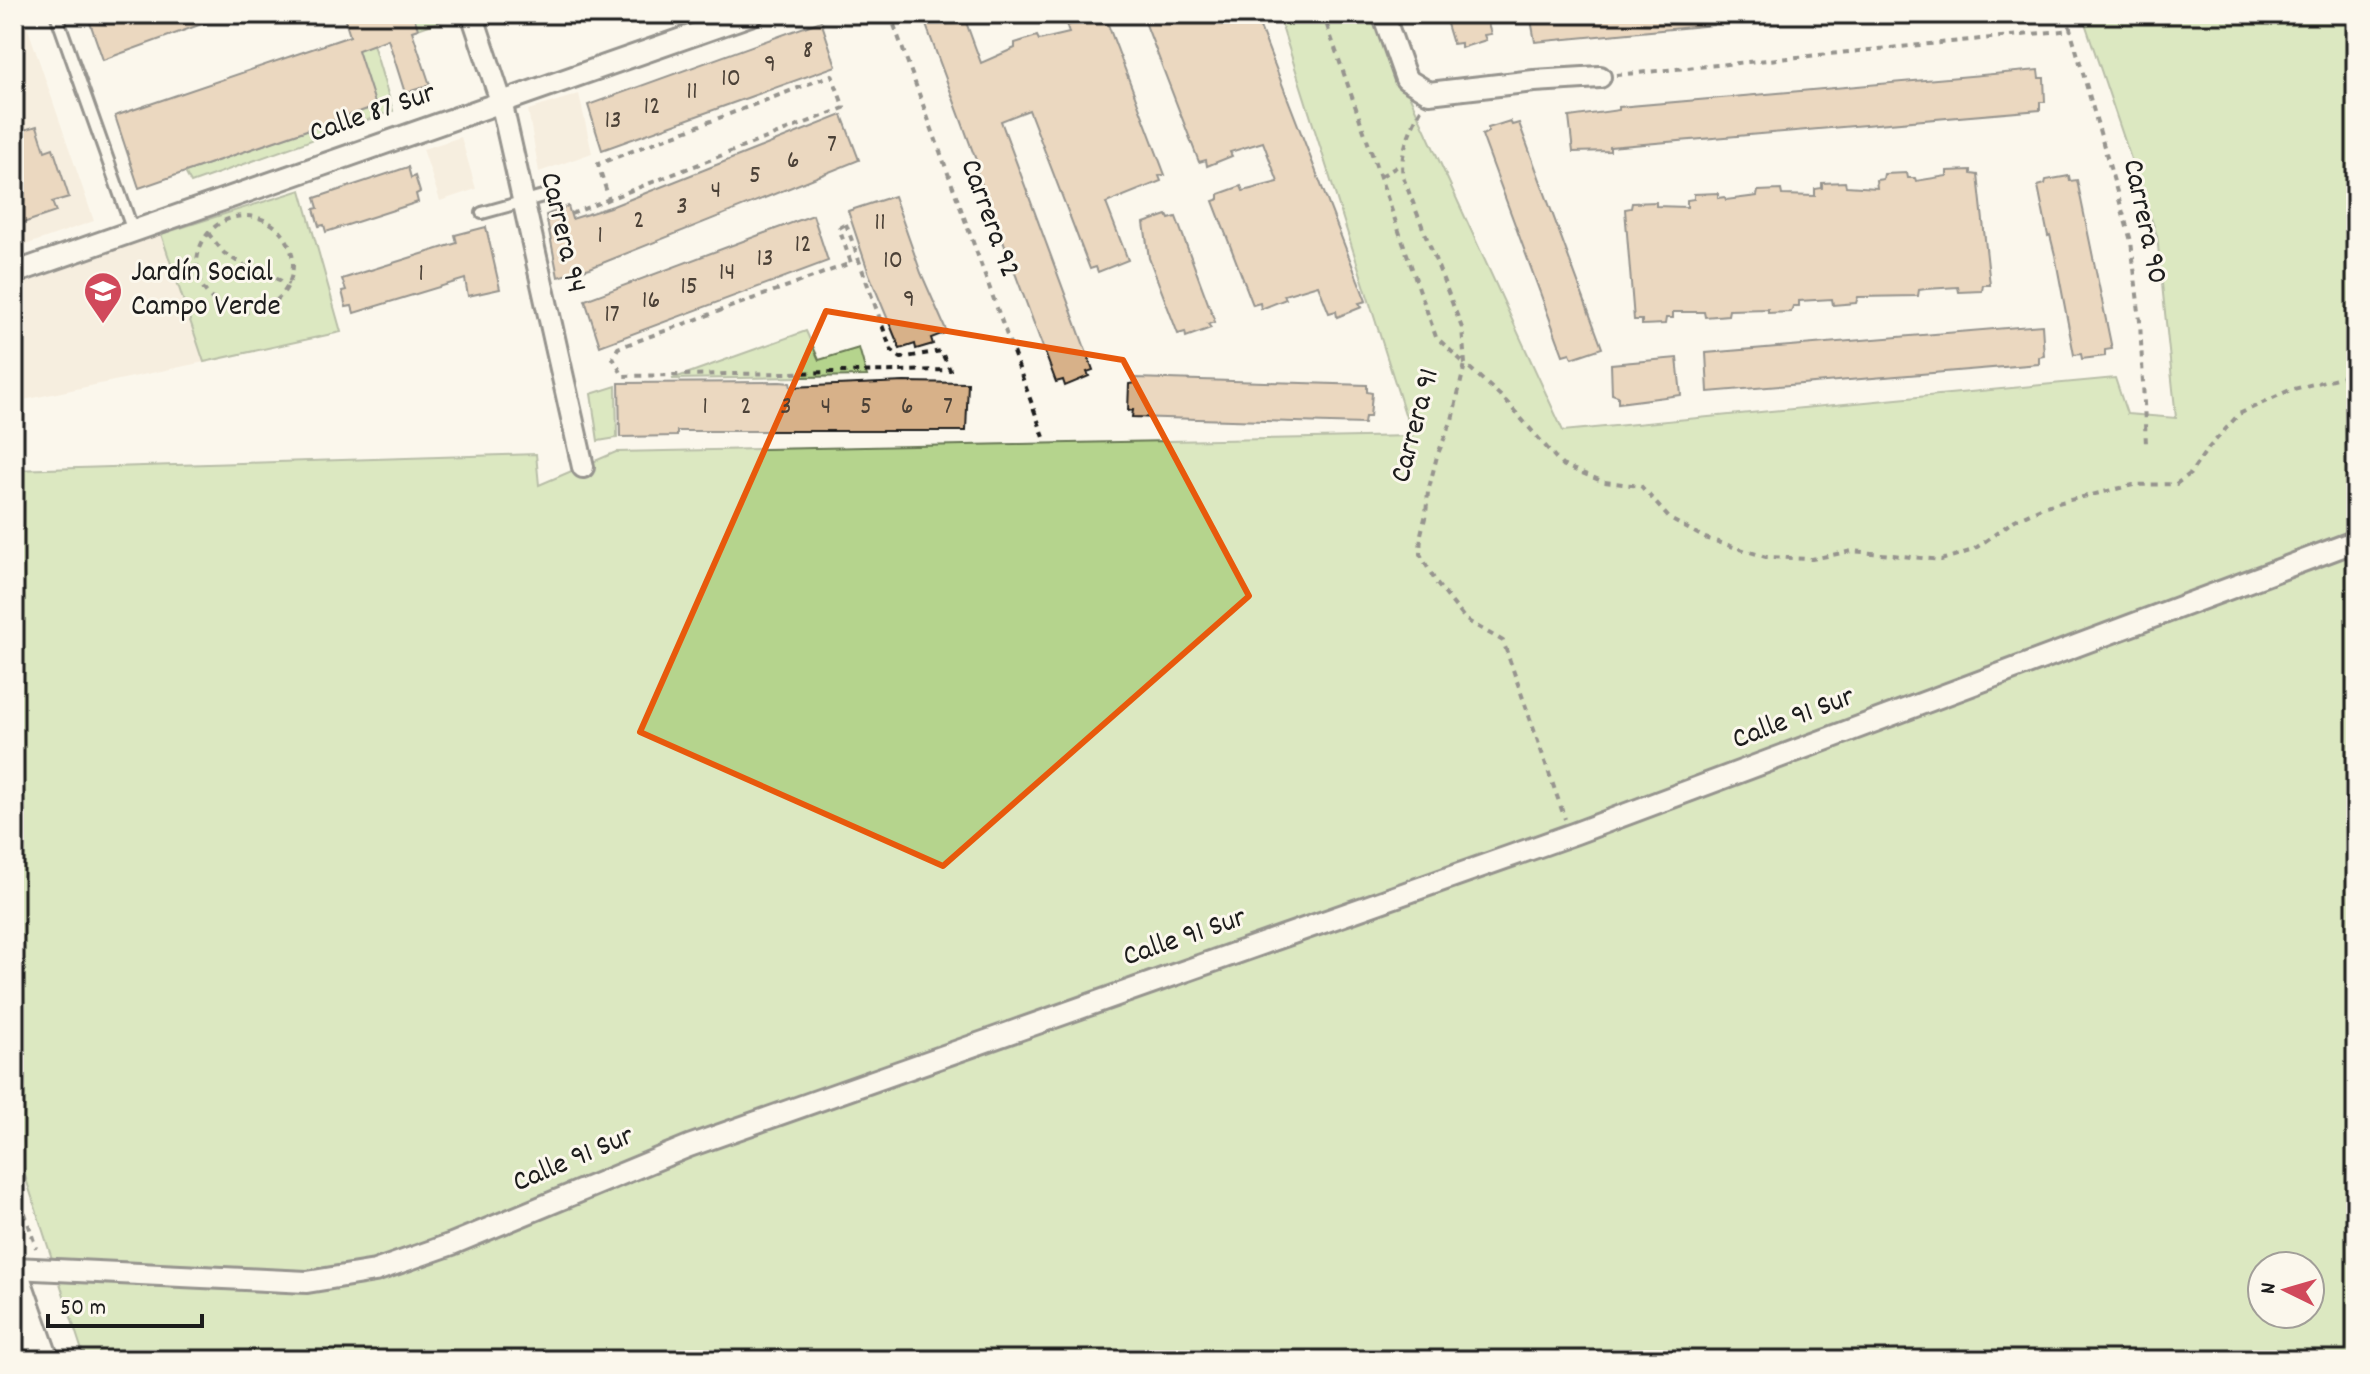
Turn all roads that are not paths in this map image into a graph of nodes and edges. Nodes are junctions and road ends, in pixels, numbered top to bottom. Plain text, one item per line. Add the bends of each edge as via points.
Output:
1 (56, 14) edge
2 (472, 14) edge
3 (753, 14) edge
4 (1383, 14) edge
5 (1600, 77) road end
6 (501, 101) junction
7 (533, 199) junction
8 (482, 213) dead end
9 (133, 231) junction
10 (14, 273) edge
11 (583, 467) dead end
12 (2356, 541) edge
13 (14, 1271) edge
14 (44, 1360) edge

1 - 9 lane
2 - 6 street, Carrera 94
3 - 6 street, Calle 87 Sur
4 - 5 street via 1406,79 1429,93
6 - 7 street, Carrera 94
6 - 9 street, Calle 87 Sur
7 - 8 lane
7 - 11 street, Carrera 94
9 - 10 street, Calle 87 Sur
12 - 13 street, Calle 91 Sur via 1576,833 689,1146 375,1271 307,1282
13 - 14 main road

